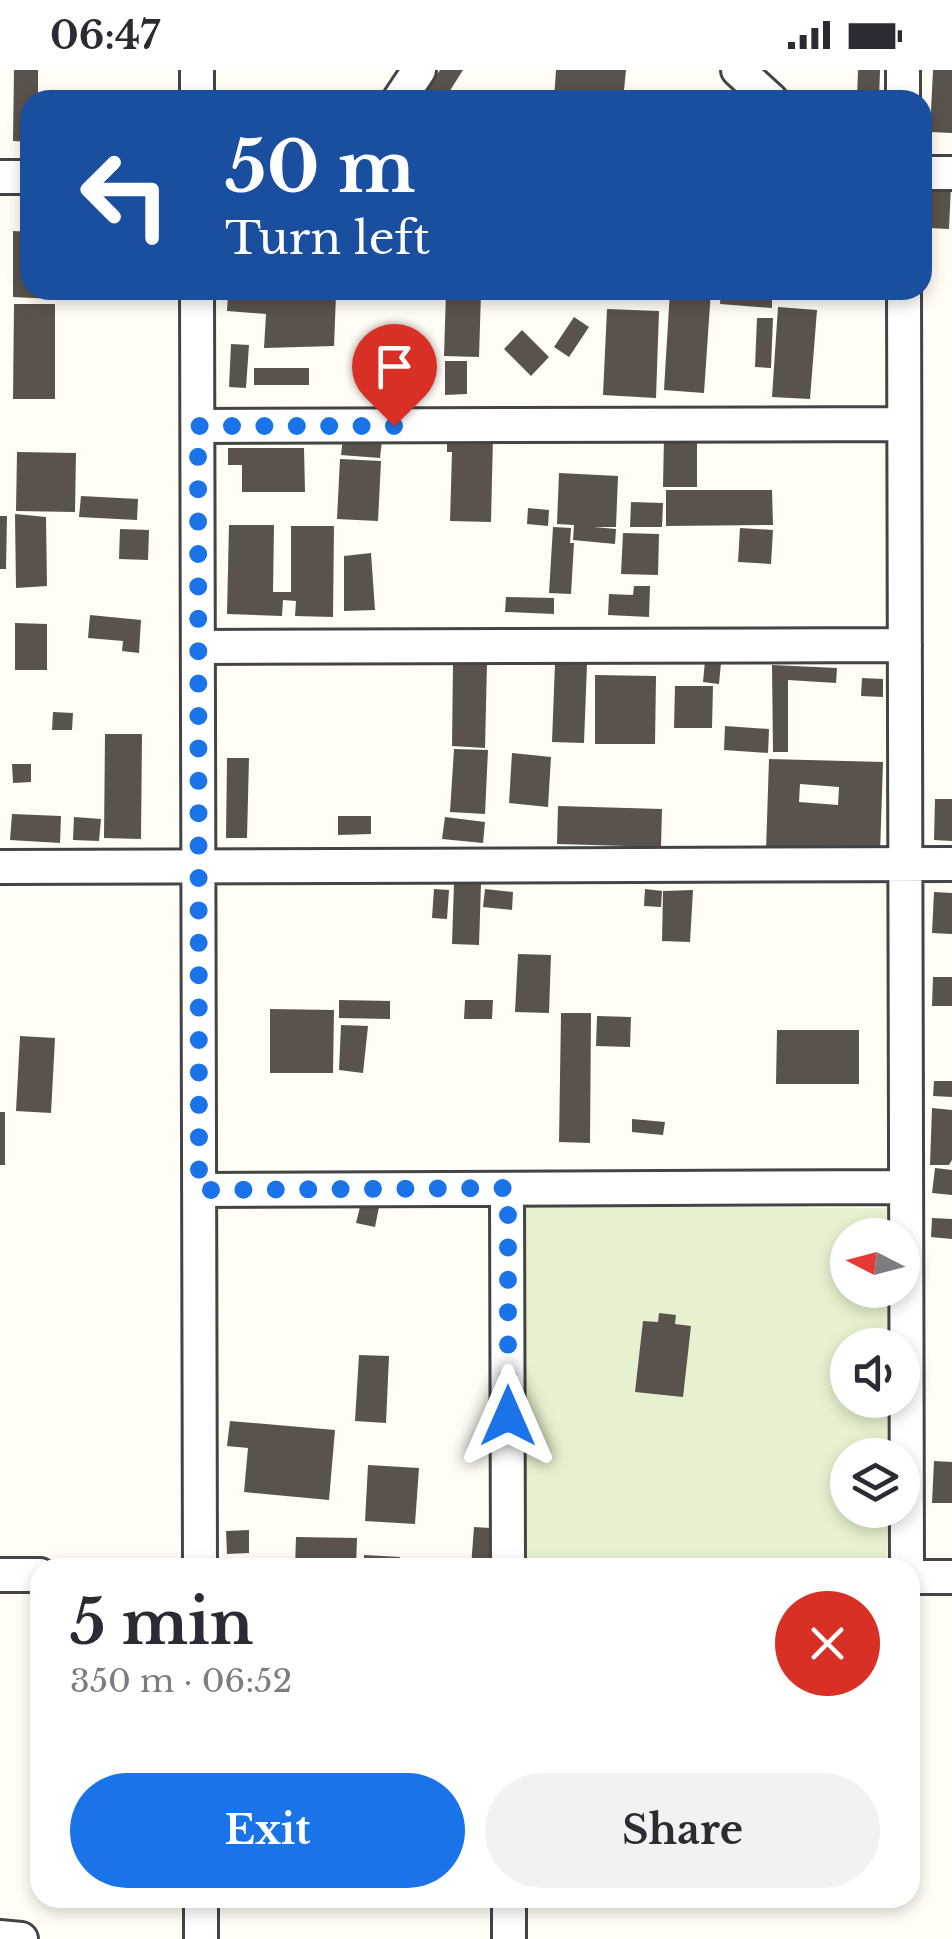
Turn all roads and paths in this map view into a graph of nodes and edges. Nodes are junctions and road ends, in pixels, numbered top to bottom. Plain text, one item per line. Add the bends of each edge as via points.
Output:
1 (738, 70) edge
2 (760, 90) edge
3 (198, 300) edge
4 (904, 300) edge
5 (904, 424) junction
6 (198, 426) junction
7 (905, 645) junction
8 (198, 647) junction
9 (905, 864) junction
10 (952, 864) edge
11 (198, 866) junction
12 (0, 867) edge
13 (906, 1187) junction
14 (508, 1188) junction
15 (199, 1190) junction
16 (200, 1558) edge
17 (508, 1558) edge
18 (907, 1558) edge
19 (0, 1575) edge
20 (30, 1575) edge
21 (920, 1577) edge
22 (952, 1577) edge
23 (201, 1908) edge
24 (509, 1908) edge
25 (0, 1938) edge
26 (20, 1939) edge
27 (201, 1939) edge
28 (509, 1939) edge

1 - 2 street
3 - 6 street
4 - 5 street
5 - 6 street
5 - 7 street
6 - 8 street
7 - 8 street
7 - 9 street
8 - 11 street
9 - 10 street
9 - 11 street
9 - 13 street
11 - 12 street
11 - 15 street
13 - 14 street
13 - 18 street
14 - 15 street
14 - 17 street
15 - 16 street
19 - 20 street
21 - 22 street
23 - 27 street
24 - 28 street
25 - 26 street

